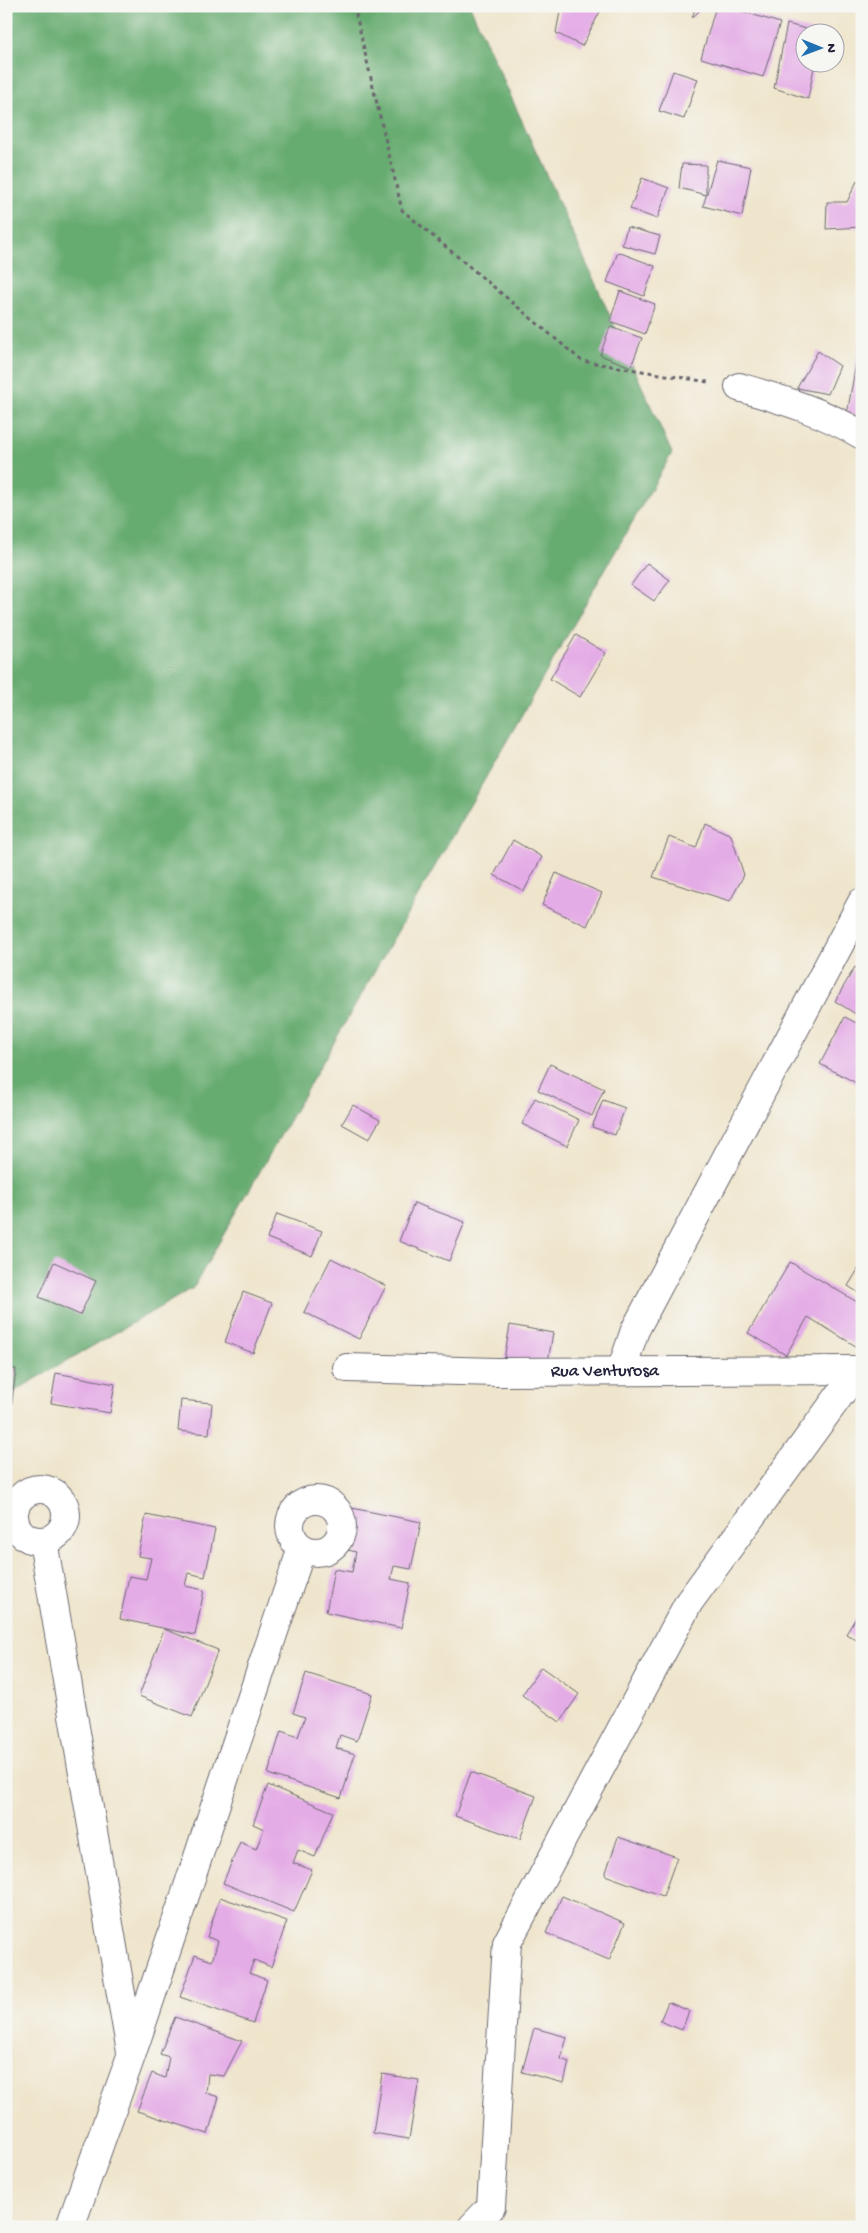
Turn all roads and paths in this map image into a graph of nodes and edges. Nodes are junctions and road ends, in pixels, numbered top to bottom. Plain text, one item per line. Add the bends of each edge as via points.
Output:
1 (354, 6) edge
2 (739, 387) joint
3 (862, 435) edge
4 (862, 902) edge
5 (347, 1368) dead end
6 (860, 1370) edge
7 (621, 1371) junction
8 (43, 1541) dead end
9 (302, 1548) dead end
10 (131, 2056) junction
11 (70, 2227) edge
12 (472, 2227) edge

1 - 2 path via 402,210 582,361
2 - 3 street via 835,419
4 - 7 street via 636,1330
5 - 7 street, Rua Venturosa
6 - 7 street, Rua Venturosa
6 - 12 street via 689,1602 507,1943 491,2207
8 - 10 street
9 - 10 street
10 - 11 street

